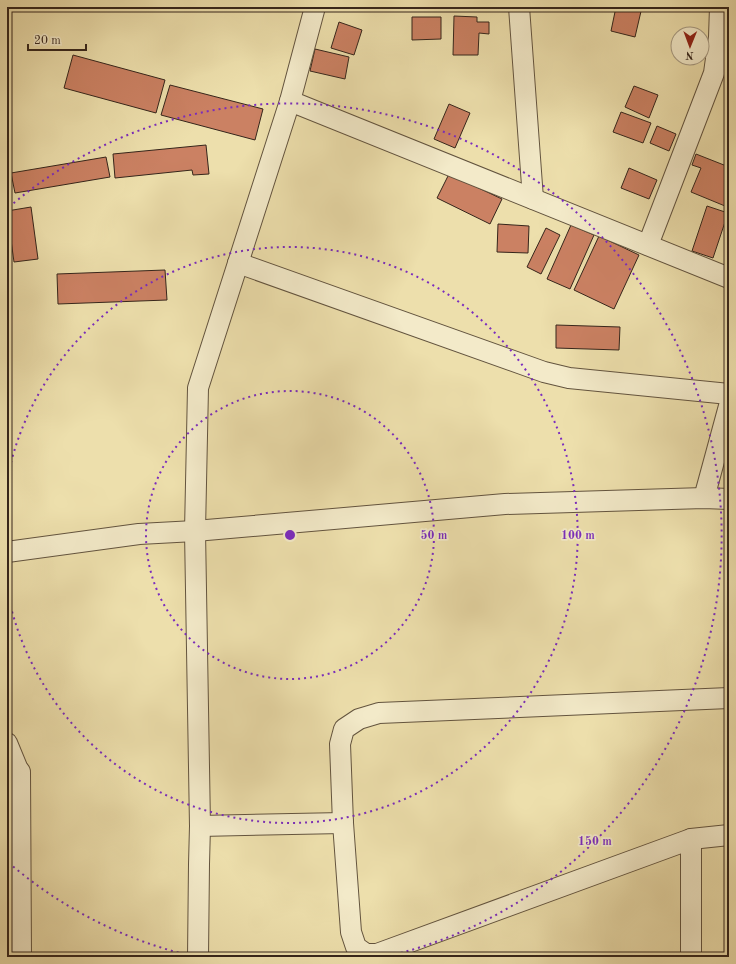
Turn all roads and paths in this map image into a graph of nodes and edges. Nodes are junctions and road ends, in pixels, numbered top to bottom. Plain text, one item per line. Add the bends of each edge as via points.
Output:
1 (315, 7) edge
2 (519, 7) edge
3 (720, 7) edge
4 (290, 100) junction
5 (533, 199) junction
6 (648, 245) junction
7 (238, 263) junction
8 (729, 278) edge
9 (729, 394) edge
10 (729, 406) edge
11 (704, 498) junction
12 (729, 499) edge
13 (195, 531) junction
14 (7, 552) edge
15 (729, 698) edge
16 (7, 742) edge
17 (13, 772) edge
18 (343, 822) junction
19 (200, 826) junction
20 (729, 835) edge
21 (691, 839) junction
22 (20, 957) edge
23 (198, 957) edge
24 (691, 957) edge

1 - 4 street
2 - 5 street
3 - 6 street via 714,73
4 - 5 street
4 - 7 street
5 - 6 street
6 - 8 street
7 - 9 street via 550,373 569,378
7 - 13 street via 198,388
10 - 11 street
11 - 12 street
11 - 13 street via 505,504
13 - 14 street via 139,534
13 - 19 street
15 - 18 street via 379,713 359,719 344,729 340,744
16 - 17 street
17 - 22 street
18 - 19 street
18 - 21 street via 351,932 356,947 366,954 377,954
19 - 23 street
20 - 21 street
21 - 24 street

